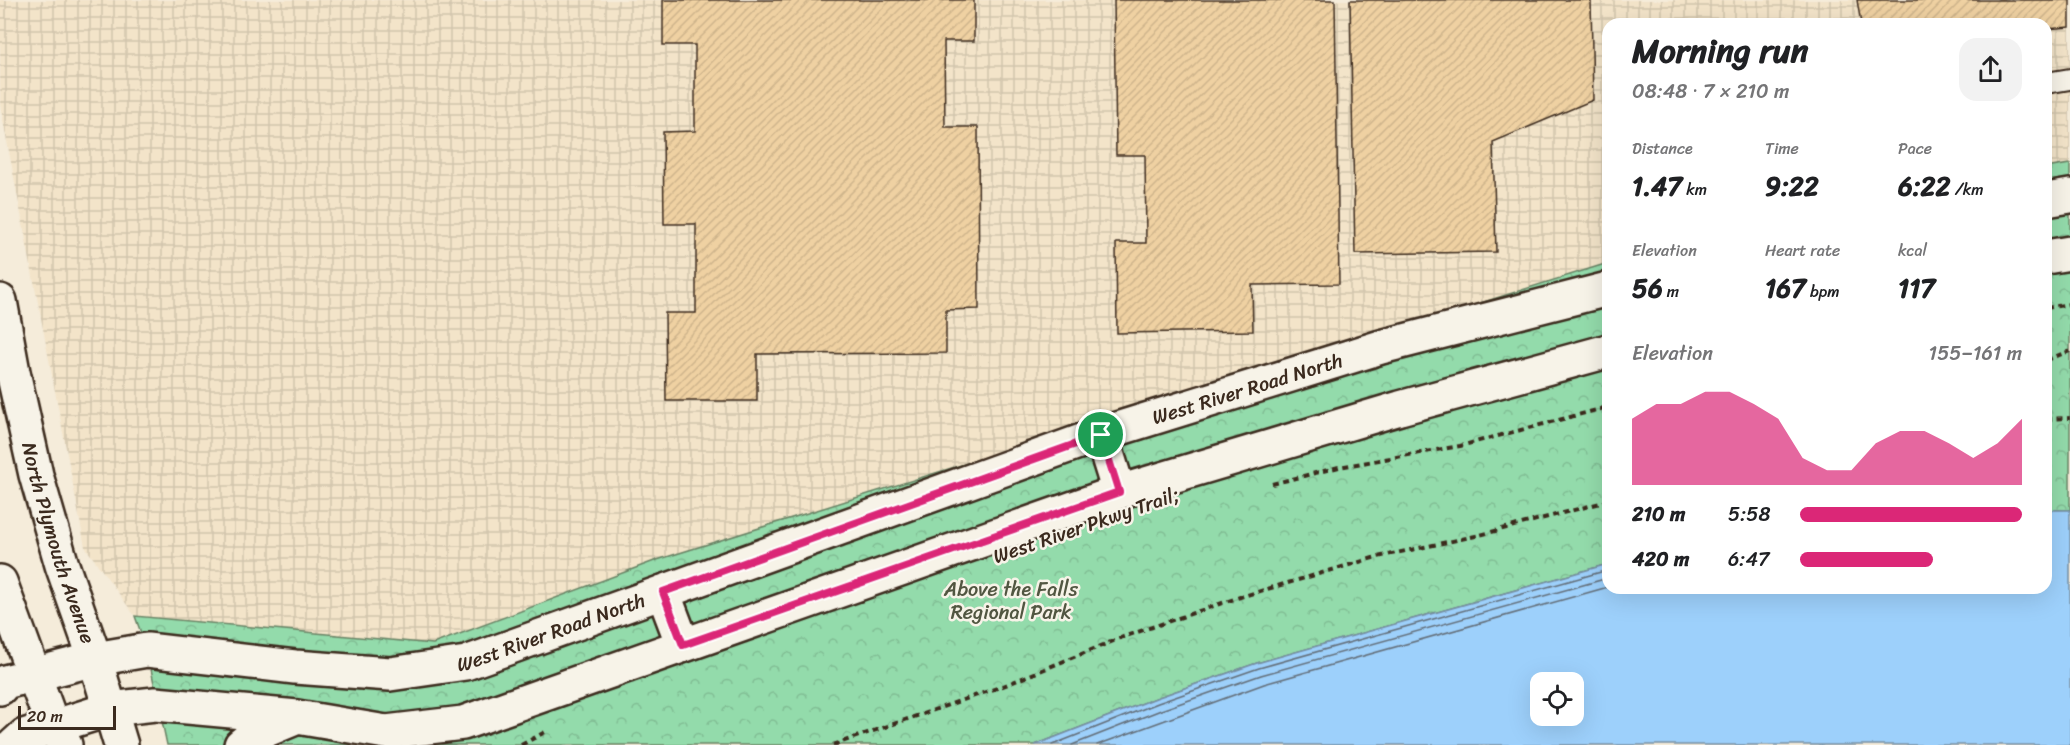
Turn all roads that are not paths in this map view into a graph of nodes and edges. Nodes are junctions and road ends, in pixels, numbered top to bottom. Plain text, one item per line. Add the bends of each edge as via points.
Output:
1 (2070, 79) edge
2 (2052, 81) edge
3 (2070, 196) edge
4 (2052, 199) edge
5 (2070, 253) edge
6 (2052, 256) edge
7 (1602, 292) edge
8 (0, 301) edge
9 (1602, 353) edge
10 (1101, 435) junction
11 (1119, 492) junction
12 (0, 582) edge
13 (663, 592) junction
14 (683, 645) junction
15 (95, 659) junction
16 (34, 674) junction
17 (0, 688) edge
18 (110, 709) junction
19 (297, 717) junction
20 (59, 736) edge
21 (14, 745) edge
22 (121, 745) edge
23 (241, 745) edge

1 - 2 lane
3 - 4 street
5 - 6 street
7 - 10 street, West River Road North via 1381,347
8 - 15 street, North Plymouth Avenue via 36,475
9 - 11 street
10 - 11 street
10 - 13 street, West River Road North
11 - 14 street
12 - 16 street
13 - 14 street
13 - 15 street, West River Road North via 466,663 390,674 147,650
14 - 19 street via 463,723 386,732
15 - 16 street, West River Road North
15 - 18 street, North Plymouth Avenue
16 - 17 street, West River Road North via 5,682
16 - 20 street
18 - 19 street via 155,704
18 - 20 street
18 - 22 street, North Plymouth Avenue
19 - 23 street via 252,736
20 - 21 street via 24,736

